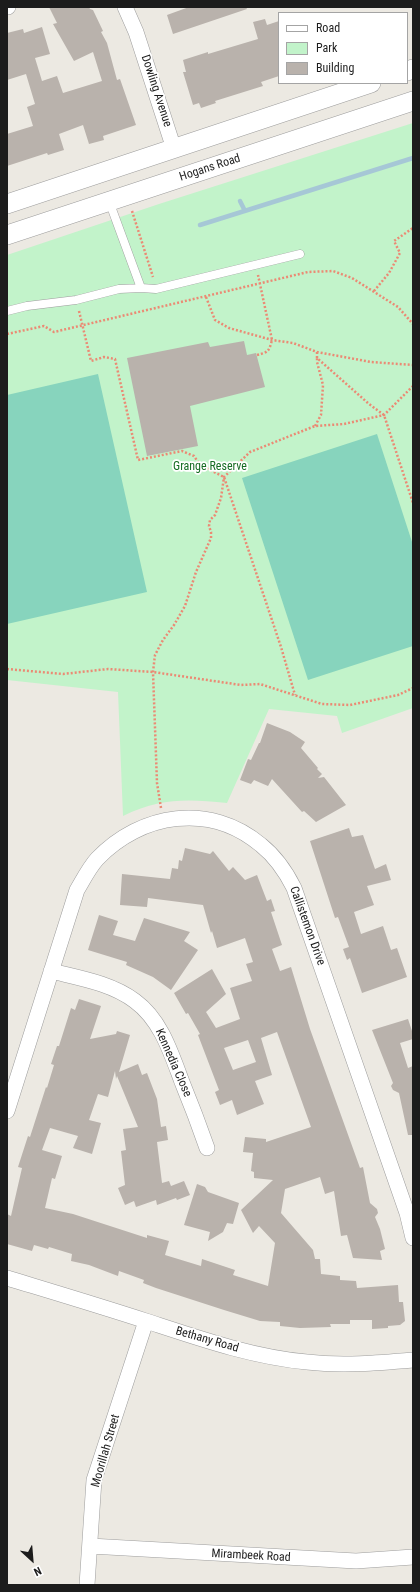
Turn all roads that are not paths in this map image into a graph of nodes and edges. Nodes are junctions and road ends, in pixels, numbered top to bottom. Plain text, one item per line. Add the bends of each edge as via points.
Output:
1 (125, 7) edge
2 (368, 84) edge
3 (413, 101) edge
4 (174, 149) junction
5 (98, 174) junction
6 (182, 177) junction
7 (109, 201) junction
8 (7, 204) edge
9 (7, 235) edge
10 (300, 254) dead end
11 (141, 288) junction
12 (7, 311) edge
13 (51, 971) junction
14 (7, 1111) edge
15 (207, 1148) dead end
16 (413, 1238) edge
17 (7, 1278) edge
18 (146, 1321) junction
19 (413, 1360) edge
20 (90, 1546) junction
21 (413, 1557) edge
22 (87, 1585) edge

1 - 4 street, Dowling Avenue via 136,32
2 - 4 street
3 - 6 street, Hogans Road
4 - 5 street
4 - 6 street, Dowling Avenue
5 - 7 street
5 - 8 street
6 - 7 street, Hogans Road
7 - 9 street, Hogans Road
7 - 11 lane
10 - 11 lane via 156,288
11 - 12 lane via 119,289 76,300
13 - 14 street, Callistemon Drive
13 - 15 street, Kennedia Close via 118,991 147,1012 168,1046
13 - 16 street, Callistemon Drive via 77,890 96,861 122,838 148,824 188,818 210,820 230,826 262,845 276,859 294,888 407,1213
17 - 18 street, Bethany Road
18 - 19 street, Bethany Road via 195,1338 270,1357 344,1364
18 - 20 street, Moorillah Street via 94,1480
20 - 21 street, Mirambeek Road via 356,1561
20 - 22 street, Moorillah Street

